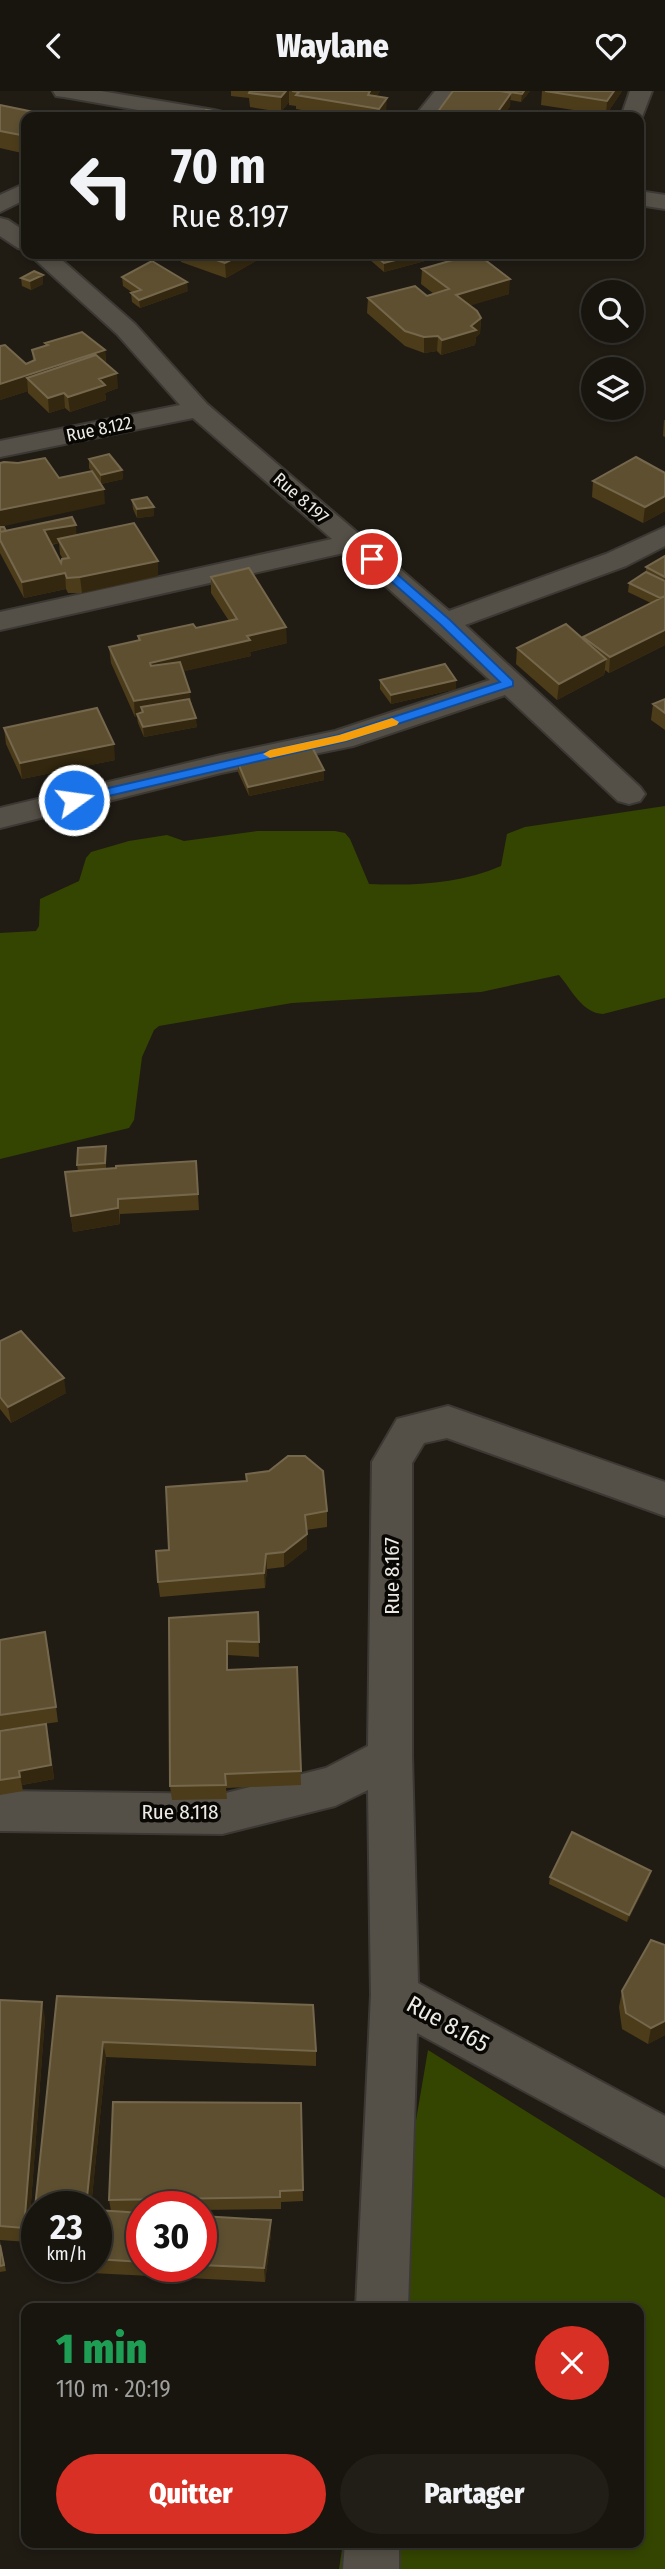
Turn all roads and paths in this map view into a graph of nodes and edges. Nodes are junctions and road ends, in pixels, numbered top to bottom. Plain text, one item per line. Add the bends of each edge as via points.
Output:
1 (65, 91) edge
2 (447, 91) edge
3 (641, 91) edge
4 (130, 111) edge
5 (429, 112) edge
6 (634, 112) edge
7 (21, 193) edge
8 (644, 199) edge
9 (665, 202) edge
10 (0, 205) edge
11 (0, 225) edge
12 (21, 240) edge
13 (47, 259) edge
14 (198, 409) junction
15 (0, 449) edge
16 (665, 535) edge
17 (354, 543) junction
18 (0, 621) edge
19 (445, 622) junction
20 (508, 684) junction
21 (629, 794) dead end
22 (0, 818) edge
23 (665, 1499) edge
24 (390, 1756) junction
25 (0, 1811) edge
26 (395, 1995) junction
27 (665, 2143) edge
28 (382, 2303) edge
29 (372, 2548) edge
30 (371, 2569) edge

1 - 4 street
2 - 5 street
3 - 6 street
7 - 10 street
8 - 9 street
11 - 12 street
13 - 14 street, Rue 8.197 via 126,330
14 - 15 street, Rue 8.122
14 - 17 street, Rue 8.197
16 - 19 street via 616,559
17 - 18 street
17 - 19 street, Rue 8.197
19 - 20 street, Rue 8.197
20 - 21 street, Rue 8.197
20 - 22 street via 342,739
23 - 24 street, Rue 8.167 via 448,1422 411,1430 393,1462
24 - 25 street, Rue 8.118 via 335,1786 222,1814
24 - 26 street, Rue 8.167
26 - 27 street, Rue 8.165
26 - 28 street, Rue 8.165
29 - 30 street

